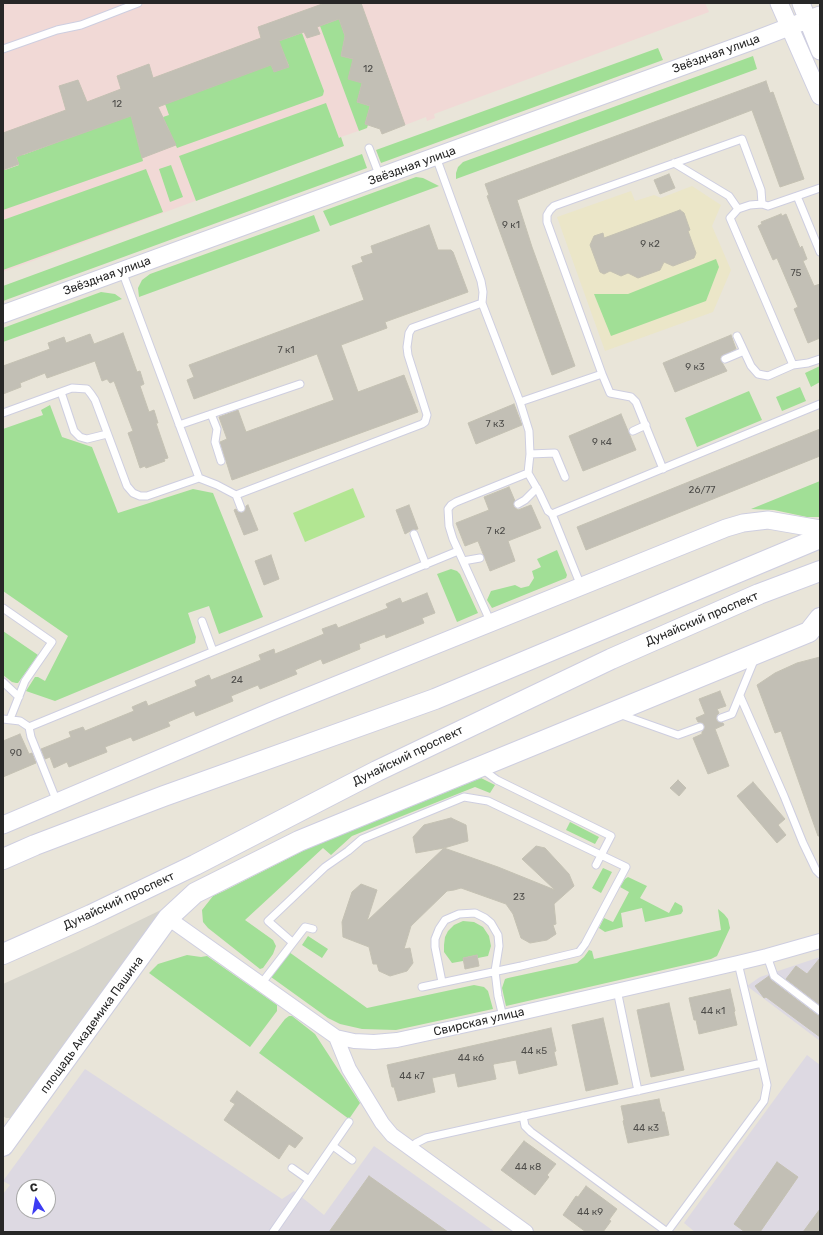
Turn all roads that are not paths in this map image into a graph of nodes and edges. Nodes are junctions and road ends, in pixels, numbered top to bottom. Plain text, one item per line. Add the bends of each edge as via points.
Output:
1 (138, 3) edge
2 (779, 3) edge
3 (801, 3) edge
4 (814, 18) edge
5 (791, 27) junction
6 (3, 49) edge
7 (820, 51) edge
8 (820, 96) edge
9 (369, 148) dead end
10 (436, 156) junction
11 (674, 163) junction
12 (380, 178) junction
13 (820, 188) edge
14 (797, 196) junction
15 (762, 204) junction
16 (738, 209) junction
17 (820, 252) edge
18 (122, 271) junction
19 (482, 303) junction
20 (3, 314) edge
21 (737, 336) dead end
22 (744, 351) junction
23 (725, 359) dead end
24 (820, 359) edge
25 (793, 365) junction
26 (602, 374) junction
27 (300, 384) dead end
28 (61, 392) junction
29 (520, 402) junction
30 (820, 404) edge
31 (3, 413) edge
32 (211, 414) junction
33 (646, 425) junction
34 (178, 426) junction
35 (633, 430) dead end
36 (106, 434) junction
37 (530, 454) junction
38 (221, 461) dead end
39 (663, 468) junction
40 (528, 472) junction
41 (565, 477) dead end
42 (199, 478) junction
43 (537, 488) junction
44 (236, 495) junction
45 (518, 504) dead end
46 (241, 508) dead end
47 (552, 514) junction
48 (820, 529) edge
49 (414, 534) dead end
50 (820, 538) edge
51 (458, 552) junction
52 (480, 558) dead end
53 (463, 561) junction
54 (426, 565) junction
55 (820, 571) edge
56 (581, 586) junction
57 (3, 608) edge
58 (202, 622) dead end
59 (491, 623) junction
60 (816, 626) edge
61 (214, 651) junction
62 (757, 653) junction
63 (3, 682) edge
64 (740, 696) junction
65 (19, 697) junction
66 (613, 711) junction
67 (721, 718) dead end
68 (6, 719) edge
69 (29, 726) junction
70 (700, 727) dead end
71 (479, 766) junction
72 (57, 803) junction
73 (3, 825) edge
74 (601, 855) junction
75 (3, 859) edge
76 (596, 865) dead end
77 (820, 874) edge
78 (175, 911) junction
79 (313, 929) dead end
80 (820, 941) edge
81 (292, 942) junction
82 (3, 954) edge
83 (767, 956) junction
84 (738, 964) junction
85 (495, 971) junction
86 (442, 982) junction
87 (261, 984) junction
88 (422, 987) dead end
89 (617, 990) junction
90 (820, 1011) edge
91 (503, 1017) junction
92 (336, 1037) junction
93 (762, 1063) junction
94 (638, 1091) junction
95 (523, 1116) junction
96 (349, 1122) dead end
97 (3, 1146) edge
98 (333, 1146) junction
99 (411, 1148) junction
100 (352, 1160) dead end
101 (292, 1168) dead end
102 (309, 1180) junction
103 (273, 1232) edge
104 (526, 1232) edge
105 (667, 1232) edge

1 - 6 lane via 81,26 57,30
2 - 5 street
3 - 4 street
4 - 5 street, Звёздная улица
4 - 7 street
5 - 8 street
5 - 10 street, Звёздная улица
9 - 12 lane
10 - 12 street, Звёздная улица
10 - 19 lane via 481,281
11 - 15 lane via 742,138 761,190
11 - 16 lane via 729,196
11 - 26 lane via 554,206 547,215 547,222
12 - 18 street, Звёздная улица
13 - 14 lane
14 - 15 lane via 768,206
14 - 17 lane
15 - 16 lane
16 - 25 lane via 730,218
18 - 20 street, Звёздная улица
18 - 34 lane
19 - 29 lane
19 - 44 lane via 412,328 409,333 408,355 427,415 425,422
21 - 22 lane
22 - 23 lane
22 - 25 lane via 758,374 768,376
24 - 25 lane
26 - 29 lane
26 - 33 lane via 610,393 631,397 636,402
27 - 32 lane
28 - 31 lane
28 - 36 lane via 72,388 87,389 95,400
28 - 36 lane via 74,431 87,439
29 - 37 lane via 529,431
30 - 39 lane
32 - 34 lane
32 - 38 lane via 217,429 215,442
33 - 35 lane
33 - 39 lane
34 - 42 lane
36 - 42 lane via 127,486 133,493 147,496
37 - 40 lane
37 - 41 lane via 555,453
39 - 47 lane
40 - 43 lane
40 - 51 lane via 451,505 448,509 449,526
42 - 44 lane
43 - 45 lane
43 - 47 lane
44 - 46 lane
47 - 56 lane
48 - 56 street via 768,520 743,523
49 - 54 lane
50 - 75 main road via 435,698 164,796
51 - 53 lane
51 - 54 lane
52 - 53 lane
53 - 59 lane
54 - 61 lane
55 - 82 main road, Дунайский проспект via 759,594 611,659 397,761 195,865
56 - 59 street
57 - 65 lane via 52,642 25,681
58 - 61 lane
59 - 72 street via 272,711
60 - 62 main road, площадь Академика Пашина
61 - 69 lane
62 - 64 lane
62 - 66 main road, площадь Академика Пашина
63 - 65 lane
64 - 67 lane via 732,714
64 - 77 lane via 803,843
65 - 68 lane
66 - 70 lane via 678,735
66 - 71 main road, площадь Академика Пашина
68 - 69 lane via 20,721
69 - 72 lane
71 - 74 lane via 497,780 610,836
71 - 78 main road, площадь Академика Пашина via 299,841 209,885 195,893
72 - 73 street
74 - 76 lane
74 - 81 lane via 488,801 464,797 362,839 325,867 268,921
74 - 85 lane via 626,867 579,952
78 - 87 street, Свирская улица
78 - 97 main road, площадь Академика Пашина
79 - 81 lane via 304,927
80 - 83 street, Свирская улица
81 - 87 lane
83 - 84 street, Свирская улица
83 - 90 lane via 774,976
84 - 89 street, Свирская улица
84 - 93 lane
85 - 86 lane
85 - 86 lane via 499,946 498,935 491,923 475,913 459,914 445,920 435,939
85 - 91 lane
86 - 88 lane
87 - 92 street, Свирская улица
89 - 91 street, Свирская улица
89 - 94 lane
91 - 92 street, Свирская улица via 397,1040 374,1042
92 - 99 street via 349,1070 382,1123 392,1135
93 - 94 lane
93 - 105 lane via 767,1085 764,1101
94 - 95 lane
95 - 99 lane via 426,1138 416,1142
95 - 105 lane via 525,1126 531,1132
96 - 98 lane
98 - 100 lane
98 - 102 lane
99 - 104 street
101 - 102 lane
102 - 103 lane

